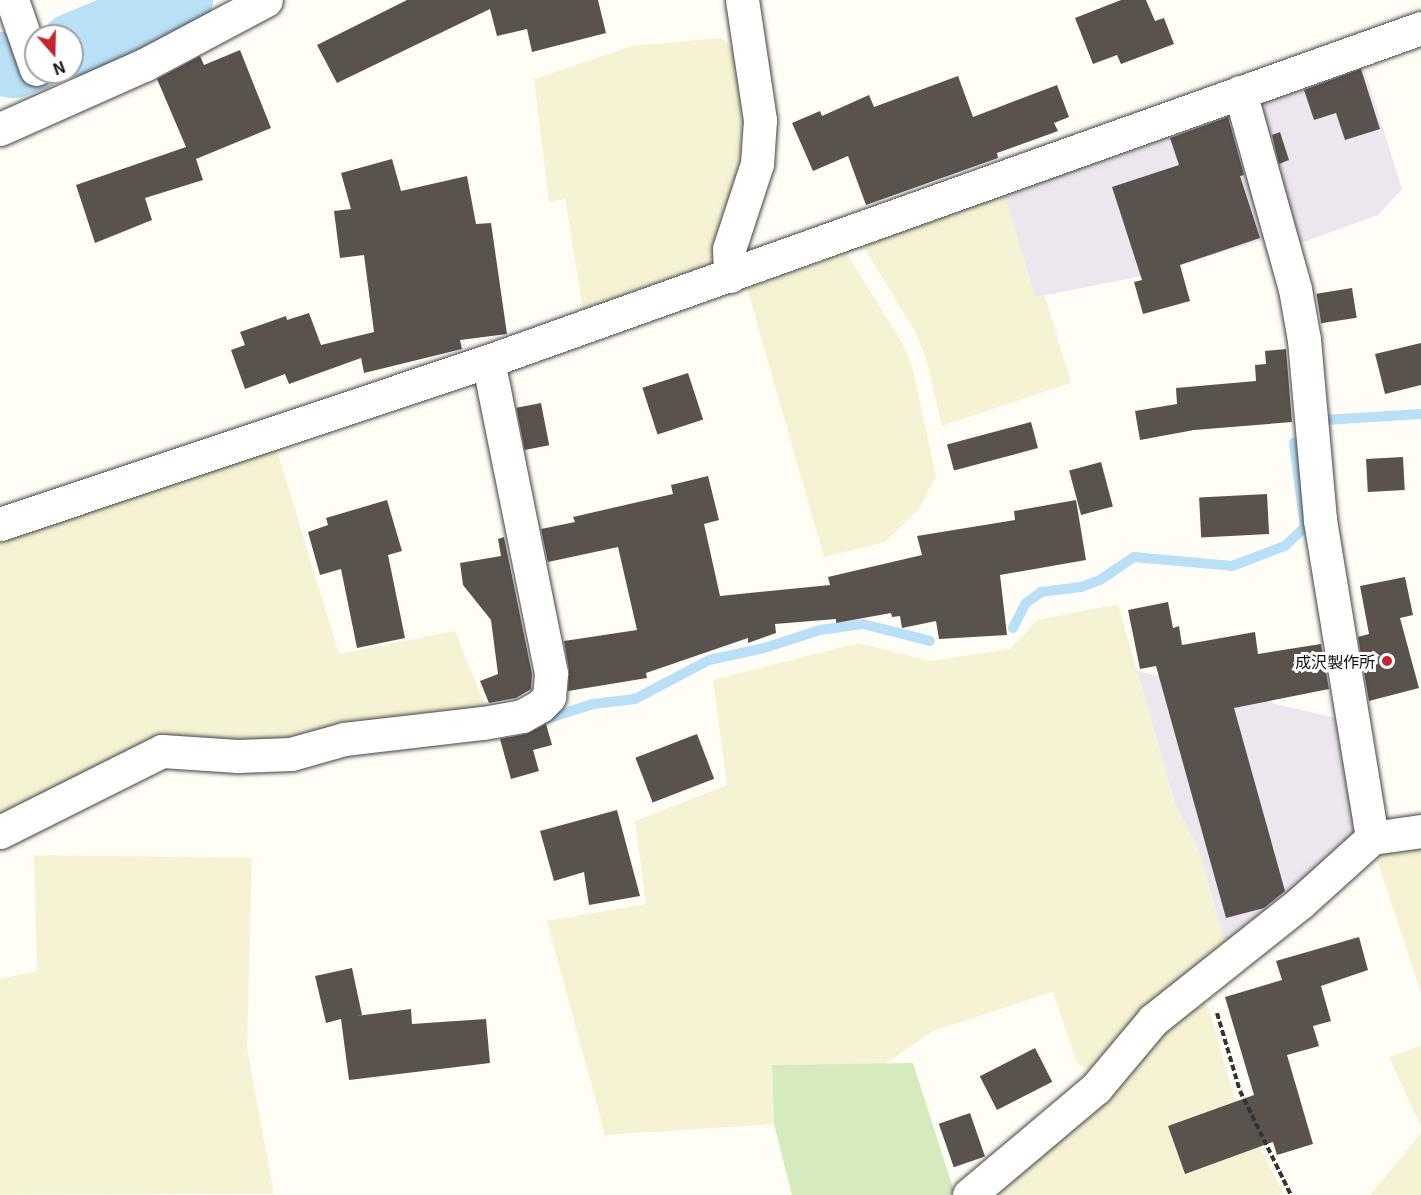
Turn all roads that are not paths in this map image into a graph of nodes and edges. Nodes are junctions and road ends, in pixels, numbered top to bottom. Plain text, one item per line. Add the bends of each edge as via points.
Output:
1 (12, 0) edge
2 (266, 0) edge
3 (742, 0) edge
4 (1421, 28) edge
5 (24, 34) edge
6 (41, 84) edge
7 (1240, 92) junction
8 (49, 107) junction
9 (0, 129) edge
10 (730, 276) junction
11 (488, 361) junction
12 (0, 524) edge
13 (1421, 831) edge
14 (0, 832) edge
15 (1372, 838) junction
16 (969, 1195) edge

1 - 5 street
2 - 8 street via 144,65
3 - 10 street via 760,120 757,164 729,249
4 - 7 street
6 - 8 street
7 - 10 street
7 - 15 street via 1295,289 1304,340 1320,520
8 - 9 street
10 - 11 street
11 - 12 street
11 - 14 street via 551,673 549,697 540,706 522,716 355,737 291,754 238,756 162,750
13 - 15 street
15 - 16 street via 1300,903 1153,1020 1096,1088

